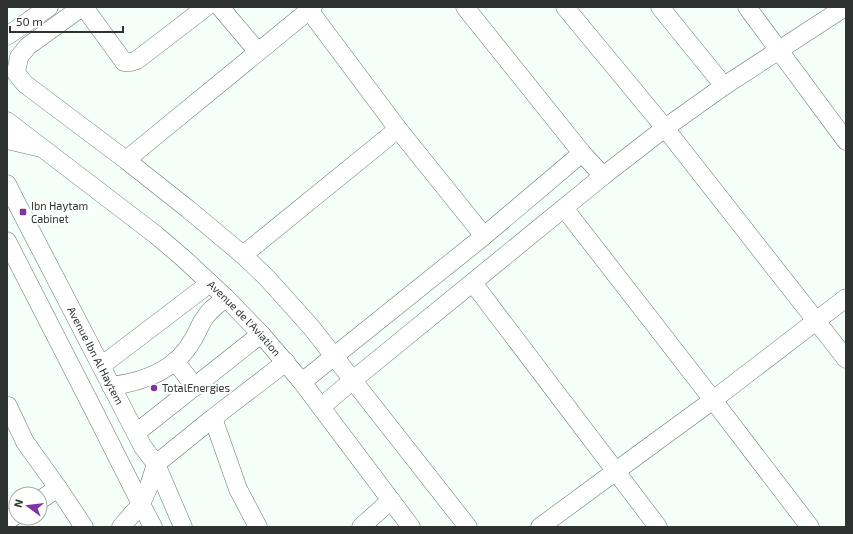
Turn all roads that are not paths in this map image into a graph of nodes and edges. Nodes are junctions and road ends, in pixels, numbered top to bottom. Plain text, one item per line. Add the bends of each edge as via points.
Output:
1 (49, 7) edge
2 (83, 7) edge
3 (206, 7) edge
4 (220, 7) edge
5 (465, 7) edge
6 (565, 7) edge
7 (660, 7) edge
8 (747, 7) edge
9 (311, 8) edge
10 (843, 10) edge
11 (7, 36) edge
12 (779, 50) junction
13 (258, 52) junction
14 (724, 86) junction
15 (7, 121) edge
16 (665, 128) junction
17 (398, 129) junction
18 (7, 140) edge
19 (846, 141) edge
20 (40, 147) junction
21 (582, 153) junction
22 (126, 160) junction
23 (603, 176) junction
24 (7, 184) edge
25 (564, 208) junction
26 (484, 236) junction
27 (7, 241) edge
28 (243, 255) junction
29 (210, 283) junction
30 (473, 283) junction
31 (226, 298) junction
32 (846, 298) edge
33 (816, 321) junction
34 (261, 334) junction
35 (334, 355) junction
36 (846, 359) edge
37 (175, 361) junction
38 (286, 362) junction
39 (101, 366) junction
40 (353, 380) junction
41 (302, 382) junction
42 (111, 386) junction
43 (195, 387) junction
44 (713, 400) junction
45 (7, 406) edge
46 (321, 407) junction
47 (212, 418) junction
48 (136, 433) junction
49 (156, 464) junction
50 (616, 471) junction
51 (58, 488) junction
52 (48, 495) edge
53 (391, 500) junction
54 (141, 504) junction
55 (84, 527) edge
56 (121, 527) edge
57 (154, 527) edge
58 (183, 527) edge
59 (258, 527) edge
60 (361, 527) edge
61 (411, 527) edge
62 (468, 527) edge
63 (540, 527) edge
64 (658, 527) edge
65 (810, 527) edge

1 - 11 street
2 - 3 street via 124,62 137,60
2 - 22 street via 28,46 19,57 16,73 25,84
4 - 13 street
5 - 21 street
6 - 16 street
7 - 14 street
8 - 12 street
9 - 13 street
9 - 17 street
10 - 12 street
12 - 14 street
12 - 19 street
13 - 22 street
14 - 16 street
15 - 20 street, Avenue de l'Aviation
16 - 23 street
16 - 33 street
17 - 26 street
17 - 28 street
18 - 20 street, Avenue de l'Aviation
20 - 29 street, Avenue de l'Aviation via 156,236
21 - 23 street
21 - 26 street
22 - 28 street
23 - 25 street
24 - 39 street, Avenue Ibn Al Haytem
25 - 30 street
25 - 44 street
26 - 35 street
27 - 54 street
28 - 35 street via 293,306
29 - 31 street, Avenue de l'Aviation
29 - 39 street
30 - 40 street
30 - 50 street
31 - 34 street, Avenue de l'Aviation
31 - 37 street via 212,309 185,352
32 - 33 street
33 - 36 street
33 - 44 street
34 - 38 street, Avenue de l'Aviation
34 - 43 street
35 - 40 street
35 - 41 street
37 - 42 street via 145,378
37 - 43 street
38 - 41 street, Avenue de l'Aviation
38 - 47 street
39 - 42 street, Avenue Ibn Al Haytem
40 - 46 street
40 - 62 street
41 - 46 street, Avenue de l'Aviation
42 - 48 street, Avenue Ibn Al Haytem
43 - 48 street
44 - 50 street
44 - 65 street
45 - 51 street via 24,442
46 - 53 street, Avenue de l'Aviation
47 - 49 street
47 - 59 street via 238,489
48 - 49 street, Avenue Ibn Al Haytem
49 - 54 street
49 - 58 street, Avenue Ibn Al Haytem
50 - 63 street
50 - 64 street
51 - 52 street
51 - 55 street
53 - 60 street
53 - 61 street, Avenue de l'Aviation
54 - 56 street
54 - 57 street

